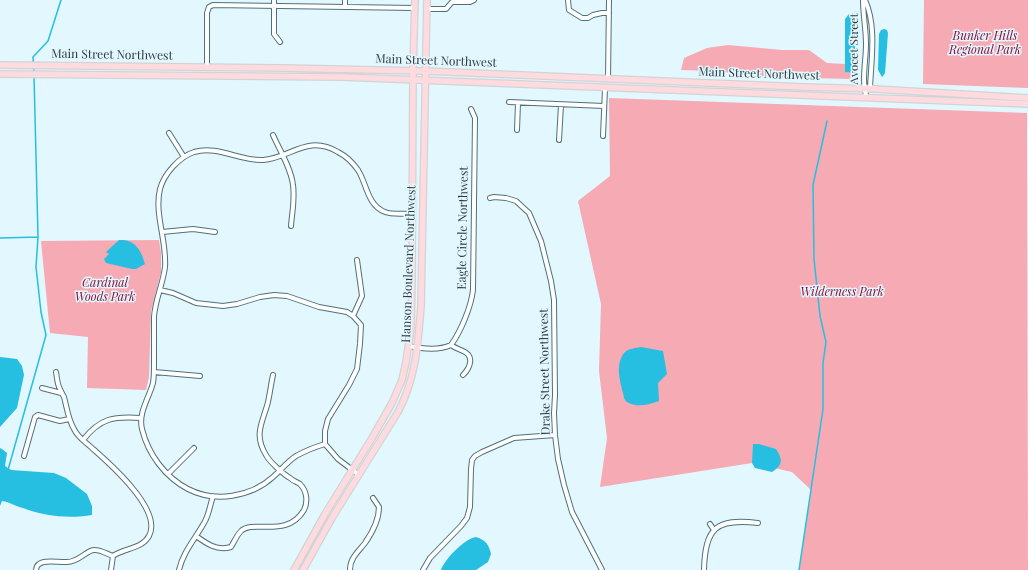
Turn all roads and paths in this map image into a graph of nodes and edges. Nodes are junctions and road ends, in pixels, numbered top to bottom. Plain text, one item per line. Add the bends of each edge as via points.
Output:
1 (274, 0) edge
2 (345, 0) edge
3 (415, 0) edge
4 (427, 0) edge
5 (474, 0) edge
6 (568, 0) edge
7 (610, 0) edge
8 (864, 0) edge
9 (274, 6) junction
10 (345, 7) junction
11 (415, 8) junction
12 (427, 9) junction
13 (609, 13) junction
14 (280, 42) dead end
15 (0, 65) edge
16 (207, 67) junction
17 (413, 70) junction
18 (425, 71) junction
19 (0, 74) edge
20 (608, 79) junction
21 (413, 81) junction
22 (426, 81) junction
23 (605, 88) junction
24 (866, 90) junction
25 (817, 96) junction
26 (867, 98) junction
27 (1028, 98) edge
28 (1016, 101) junction
29 (509, 102) dead end
30 (518, 103) junction
31 (1028, 104) edge
32 (561, 105) junction
33 (604, 106) junction
34 (471, 109) dead end
35 (517, 130) dead end
36 (169, 133) dead end
37 (273, 135) dead end
38 (603, 136) dead end
39 (559, 140) dead end
40 (282, 155) junction
41 (184, 157) junction
42 (490, 198) dead end
43 (412, 214) junction
44 (291, 226) dead end
45 (162, 232) junction
46 (215, 232) dead end
47 (357, 260) dead end
48 (160, 290) junction
49 (353, 316) junction
50 (451, 345) junction
51 (409, 346) junction
52 (418, 348) junction
53 (56, 372) dead end
54 (154, 372) junction
55 (273, 375) dead end
56 (200, 376) dead end
57 (463, 376) dead end
58 (42, 388) dead end
59 (62, 393) junction
60 (141, 418) junction
61 (68, 419) junction
62 (555, 435) junction
63 (83, 440) junction
64 (325, 444) junction
65 (194, 448) dead end
66 (24, 456) dead end
67 (280, 469) junction
68 (353, 470) junction
69 (168, 474) junction
70 (360, 475) junction
71 (213, 496) junction
72 (373, 498) dead end
73 (758, 523) dead end
74 (710, 524) dead end
75 (714, 530) junction
76 (196, 536) junction
77 (113, 556) junction
78 (36, 570) edge
79 (111, 570) edge
80 (179, 570) edge
81 (294, 570) edge
82 (303, 570) edge
83 (350, 570) edge
84 (423, 570) edge
85 (602, 570) edge
86 (704, 570) edge

1 - 9 street
2 - 10 street
3 - 11 main road, Hanson Boulevard Northwest
4 - 12 main road, Hanson Boulevard Northwest
5 - 12 street via 452,2 446,9
6 - 13 street via 569,10 582,18
7 - 13 street
8 - 24 street, Avocet Street via 871,31
9 - 10 street
9 - 14 street via 274,34
9 - 16 street via 209,7
10 - 11 street
11 - 17 main road, Hanson Boulevard Northwest
12 - 18 main road, Hanson Boulevard Northwest
13 - 20 street
15 - 16 main road, Main Street Northwest
16 - 17 main road, Main Street Northwest
17 - 18 main road, Main Street Northwest
17 - 21 main road, Hanson Boulevard Northwest
18 - 20 main road, Main Street Northwest
18 - 22 main road, Hanson Boulevard Northwest
19 - 21 main road, Main Street Northwest
20 - 24 main road, Main Street Northwest
21 - 22 main road, Main Street Northwest
21 - 43 main road, Hanson Boulevard Northwest
22 - 23 main road, Main Street Northwest
22 - 52 main road, Hanson Boulevard Northwest
23 - 25 main road, Main Street Northwest
23 - 33 street
24 - 25 main road, Main Street Northwest via 858,94 825,93
24 - 26 street, Avocet Street
24 - 28 main road, Main Street Northwest
25 - 26 main road, Main Street Northwest
26 - 28 main road, Main Street Northwest
27 - 28 main road, Main Street Northwest
28 - 31 main road, Main Street Northwest
29 - 30 street
30 - 32 street
30 - 35 street
32 - 33 street
32 - 39 street
33 - 38 street
34 - 50 street, Eagle Circle Northwest via 476,118 473,290 468,310
36 - 41 street
37 - 40 street
40 - 41 street via 264,160 251,160 209,150 194,152
40 - 43 street via 306,146 323,146 338,151 359,171 375,205 384,212
40 - 44 street via 293,185
41 - 45 street via 172,167 160,188
42 - 62 street, Drake Street Northwest via 516,201 529,213 546,257 554,300
43 - 51 main road, Hanson Boulevard Northwest
45 - 46 street via 193,229
45 - 48 street via 165,258
47 - 49 street via 362,296
48 - 49 street via 196,303 223,306 260,297 287,296 319,307 347,312
48 - 54 street via 154,316
49 - 64 street via 360,324 358,369 328,419
50 - 52 street via 436,349
50 - 57 street via 470,357 470,366
51 - 52 street
51 - 68 main road, Hanson Boulevard Northwest via 402,380 392,403
52 - 70 main road, Hanson Boulevard Northwest via 405,400
53 - 59 street
54 - 56 street
54 - 60 street
55 - 67 street via 259,429 267,457
58 - 59 street
59 - 61 street
60 - 63 street via 110,419 97,425
60 - 69 street via 146,443 153,457
61 - 63 street
61 - 66 street via 60,421 35,417
62 - 84 street via 514,438 475,456 470,469 470,506 467,518 430,558
62 - 85 street, Drake Street Northwest via 560,472 572,512
63 - 77 street via 138,496 151,519 150,535 144,542
64 - 67 street via 302,453
64 - 68 street via 338,459
65 - 69 street
67 - 71 street via 265,484 251,491 232,496
67 - 76 street via 300,484 306,493 306,504 300,516 285,525 247,528 241,531 231,547 226,549 210,546
68 - 70 street
68 - 81 main road, Hanson Boulevard Northwest
69 - 71 street via 190,490
70 - 82 main road, Hanson Boulevard Northwest
71 - 76 street via 205,521
72 - 83 street via 379,507 378,516 370,534 354,556
73 - 75 street via 734,521 720,525
74 - 75 street
75 - 86 street via 705,547
76 - 80 street
77 - 78 street via 94,549 76,561 39,563
77 - 79 street

